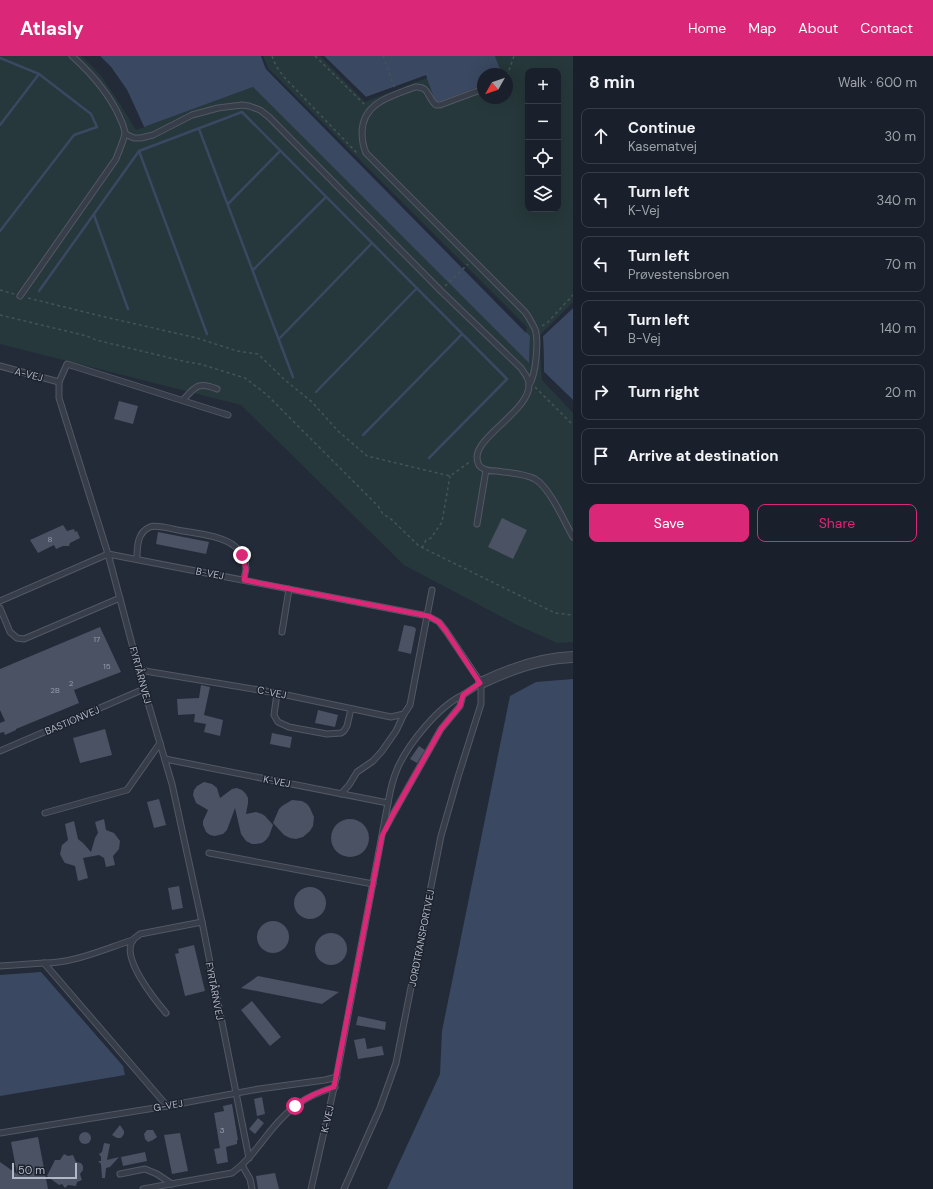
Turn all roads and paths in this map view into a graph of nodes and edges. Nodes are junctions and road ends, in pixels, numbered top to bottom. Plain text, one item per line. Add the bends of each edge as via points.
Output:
1 (72, 56) edge
2 (272, 56) edge
3 (315, 56) edge
4 (383, 56) edge
5 (514, 56) edge
6 (510, 68) edge
7 (396, 90) dead end
8 (477, 91) edge
9 (372, 107) junction
10 (125, 134) junction
11 (366, 153) junction
12 (466, 265) dead end
13 (448, 284) dead end
14 (0, 290) edge
15 (20, 296) junction
16 (573, 296) edge
17 (0, 315) edge
18 (535, 330) junction
19 (0, 366) edge
20 (59, 382) junction
21 (529, 385) junction
22 (217, 389) dead end
23 (183, 400) junction
24 (228, 415) dead end
25 (573, 425) edge
26 (477, 456) junction
27 (486, 470) junction
28 (450, 476) junction
29 (477, 524) dead end
30 (573, 537) edge
31 (422, 548) junction
32 (108, 554) junction
33 (137, 559) junction
34 (244, 580) junction
35 (289, 589) junction
36 (432, 590) dead end
37 (120, 598) junction
38 (0, 601) edge
39 (0, 608) edge
40 (573, 615) edge
41 (428, 616) junction
42 (282, 632) dead end
43 (573, 657) edge
44 (139, 670) junction
45 (480, 683) junction
46 (144, 689) junction
47 (278, 693) junction
48 (463, 695) junction
49 (350, 709) junction
50 (404, 714) junction
51 (160, 743) junction
52 (0, 751) edge
53 (165, 759) junction
54 (341, 794) junction
55 (388, 803) junction
56 (45, 813) dead end
57 (382, 836) junction
58 (209, 853) dead end
59 (373, 884) junction
60 (202, 922) junction
61 (133, 940) junction
62 (44, 963) junction
63 (0, 966) edge
64 (166, 1013) dead end
65 (337, 1077) junction
66 (334, 1087) junction
67 (236, 1093) junction
68 (167, 1106) junction
69 (0, 1133) edge
70 (249, 1158) junction
71 (242, 1165) junction
72 (120, 1174) dead end
73 (172, 1184) junction
74 (143, 1189) edge
75 (252, 1189) edge
76 (311, 1189) edge
77 (344, 1189) edge

1 - 10 lane via 104,90 116,109
2 - 11 path via 284,77 356,152
3 - 9 path via 359,100
4 - 7 path
5 - 6 path
8 - 9 lane via 436,106 426,90 420,86
9 - 11 lane via 362,125 362,144
10 - 15 lane via 116,159
10 - 21 lane via 134,138 153,135 192,115 218,108 242,105 260,110 521,368
11 - 18 lane via 525,312
12 - 13 path
14 - 15 path
15 - 28 path via 258,354 312,402 338,431 368,456
16 - 18 path via 548,322
17 - 31 path via 200,364 245,378 266,394 378,506 383,514
18 - 21 lane via 536,365
19 - 20 lane, A-VEJ
20 - 23 lane, FYRTÅRNVEJ via 67,364
20 - 32 lane, FYRTÅRNVEJ via 59,398
21 - 25 path via 532,384
21 - 26 lane via 527,395 485,441
22 - 23 lane via 206,384 194,388
23 - 24 lane, FYRTÅRNVEJ
26 - 27 lane via 480,466
26 - 28 path
27 - 29 lane
27 - 30 lane via 535,479 549,494
28 - 31 path via 442,522
31 - 40 path via 555,613
32 - 33 lane, B-VEJ
32 - 37 lane, FYRTÅRNVEJ
32 - 38 lane
33 - 34 lane, B-VEJ
33 - 34 lane via 138,541 141,536 150,527 158,526 226,540 234,545 242,555 246,569
34 - 35 lane, B-VEJ
35 - 41 lane, B-VEJ
35 - 42 lane
36 - 41 lane
37 - 39 lane via 24,639 17,638 10,632
37 - 44 lane, FYRTÅRNVEJ
41 - 45 lane via 439,622 446,631
41 - 50 lane via 410,705
43 - 45 street via 532,663
44 - 46 lane, FYRTÅRNVEJ
44 - 47 lane, C-VEJ
45 - 48 lane, K-VEJ
45 - 77 lane, JORDTRANSPORTVEJ via 481,704 441,836 396,1063 380,1108
46 - 51 lane, FYRTÅRNVEJ
46 - 52 lane, BASTIONVEJ
47 - 49 lane, C-VEJ
47 - 49 lane via 274,715 278,722 289,727 335,734 344,731 347,726
48 - 55 lane, K-VEJ via 429,722 416,737 397,767
48 - 57 lane, K-VEJ via 460,706 441,729
49 - 50 lane, C-VEJ via 391,717
50 - 54 lane via 378,757 357,772
51 - 53 lane, FYRTÅRNVEJ
51 - 56 lane via 127,790
53 - 54 lane, K-VEJ
53 - 60 lane, FYRTÅRNVEJ
54 - 55 lane, K-VEJ
55 - 57 lane, K-VEJ
57 - 59 lane, K-VEJ
58 - 59 lane
59 - 65 lane, K-VEJ
60 - 61 lane via 140,934
60 - 67 lane, FYRTÅRNVEJ
61 - 62 lane via 87,956 58,963
61 - 64 lane via 129,950 134,966 152,997
62 - 63 lane
62 - 68 lane
65 - 66 lane, K-VEJ
65 - 67 lane, G-VEJ
66 - 70 lane via 318,1092 295,1106 281,1118
66 - 76 lane, K-VEJ
67 - 68 lane, G-VEJ
67 - 70 lane, FYRTÅRNVEJ
68 - 69 lane, G-VEJ
70 - 71 lane
71 - 73 lane via 232,1173
71 - 75 lane via 250,1178
72 - 73 lane via 145,1169
73 - 74 lane

